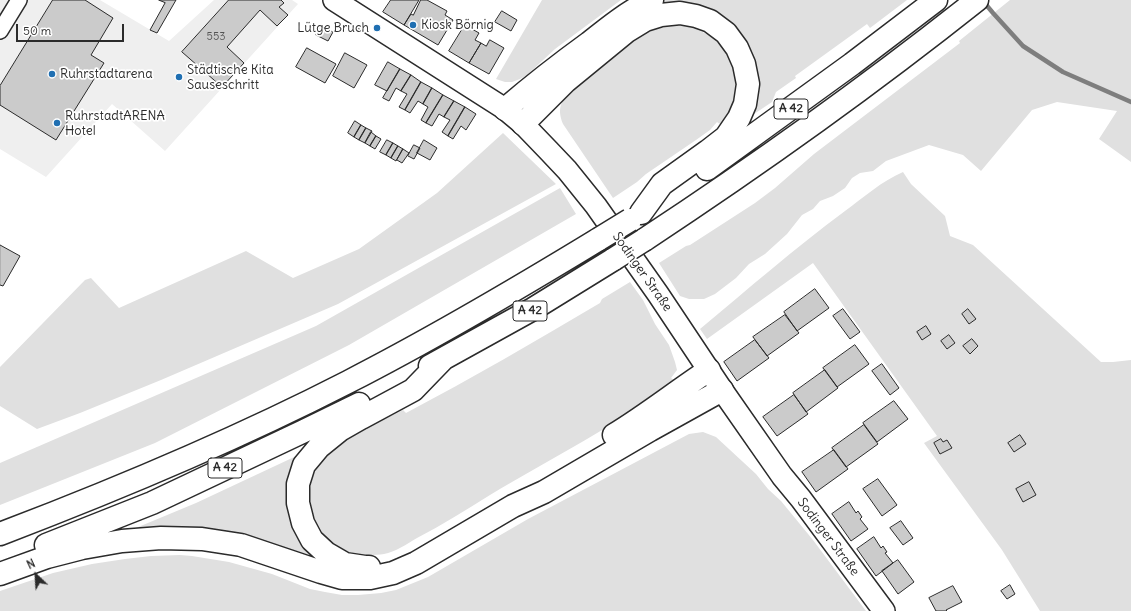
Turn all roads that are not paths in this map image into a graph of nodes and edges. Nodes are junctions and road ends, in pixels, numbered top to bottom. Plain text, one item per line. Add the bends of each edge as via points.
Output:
1 (19, 0) edge
2 (334, 0) edge
3 (652, 0) edge
4 (936, 0) edge
5 (972, 4) edge
6 (0, 31) edge
7 (505, 109) junction
8 (523, 124) junction
9 (635, 216) junction
10 (443, 359) junction
11 (709, 370) junction
12 (722, 390) junction
13 (0, 534) edge
14 (0, 562) edge
15 (0, 574) edge
16 (884, 611) edge

1 - 6 street
2 - 7 main road, Sodinger Straße
3 - 7 highway via 622,18
4 - 9 highway, A 42 via 747,141
5 - 10 highway, A 42, bridge via 856,93 644,240 533,309
7 - 8 main road, Sodinger Straße
8 - 9 highway via 566,80 627,31 645,20 680,13 710,21 726,33 744,64 748,84 745,104 739,118 726,137 662,184
8 - 11 main road, Sodinger Straße via 567,170 596,206
9 - 13 highway, A 42, bridge via 442,333 347,383 207,450
10 - 11 highway via 413,390 340,430 319,447 304,465 298,484 298,503 303,523 312,540 326,553 345,564 365,567 392,563 425,549 620,431
10 - 14 highway, A 42 via 369,399 152,503
11 - 12 main road, Sodinger Straße
12 - 15 highway via 544,492 513,506 416,563 393,573 370,578 342,578 241,545 202,539 160,538 82,548
12 - 16 main road, Sodinger Straße via 782,476

